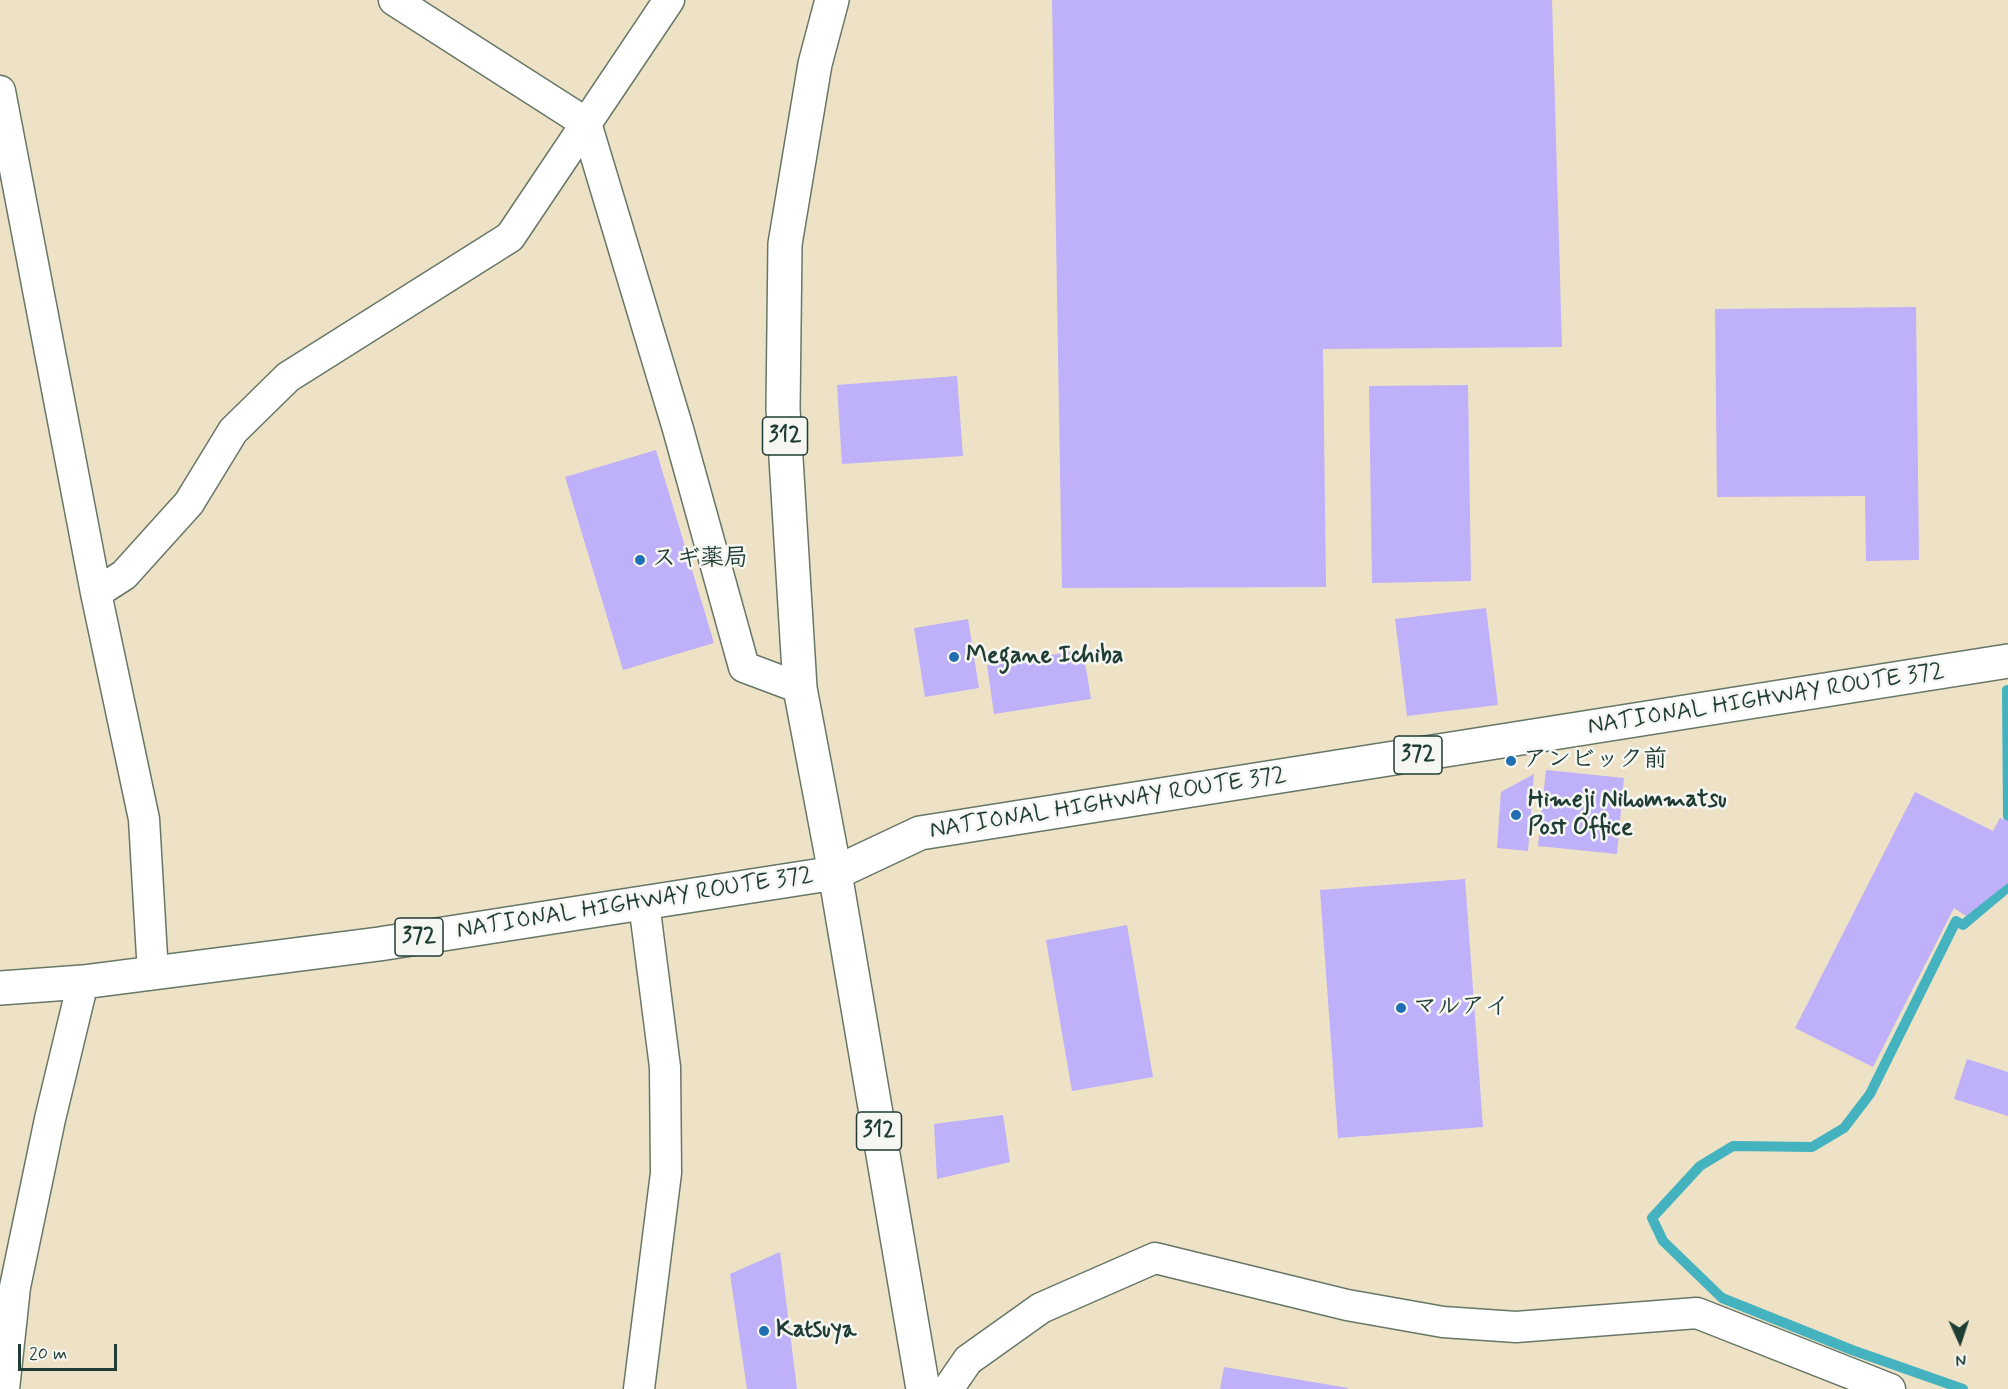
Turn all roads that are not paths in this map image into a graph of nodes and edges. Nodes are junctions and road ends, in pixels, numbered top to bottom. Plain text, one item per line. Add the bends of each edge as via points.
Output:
1 (394, 0) edge
2 (669, 0) edge
3 (832, 0) edge
4 (0, 91) edge
5 (586, 123) junction
6 (96, 592) junction
7 (2008, 662) edge
8 (800, 688) junction
9 (835, 873) junction
10 (644, 903) junction
11 (153, 974) junction
12 (83, 982) junction
13 (0, 988) edge
14 (4, 1389) edge
15 (639, 1389) edge
16 (923, 1389) edge
17 (948, 1389) edge
18 (1890, 1389) edge

1 - 5 street
2 - 5 street
3 - 8 highway, 312 via 815,64 785,244 783,409
4 - 6 street
5 - 6 street via 510,237 288,377 233,431 189,503 124,575
5 - 8 street via 678,429 744,667
6 - 11 street via 144,819
7 - 9 highway, NATIONAL HIGHWAY ROUTE 372 / 372 via 920,833
8 - 9 highway, 312
9 - 10 highway, NATIONAL HIGHWAY ROUTE 372 / 372
9 - 16 highway, 312
10 - 11 highway, NATIONAL HIGHWAY ROUTE 372 / 372
10 - 15 street via 665,1067 666,1173
11 - 12 highway, NATIONAL HIGHWAY ROUTE 372 / 372
12 - 13 highway, NATIONAL HIGHWAY ROUTE 372 / 372
12 - 14 street via 15,1287
17 - 18 street via 968,1360 1041,1308 1155,1258 1347,1305 1443,1322 1516,1327 1697,1314

